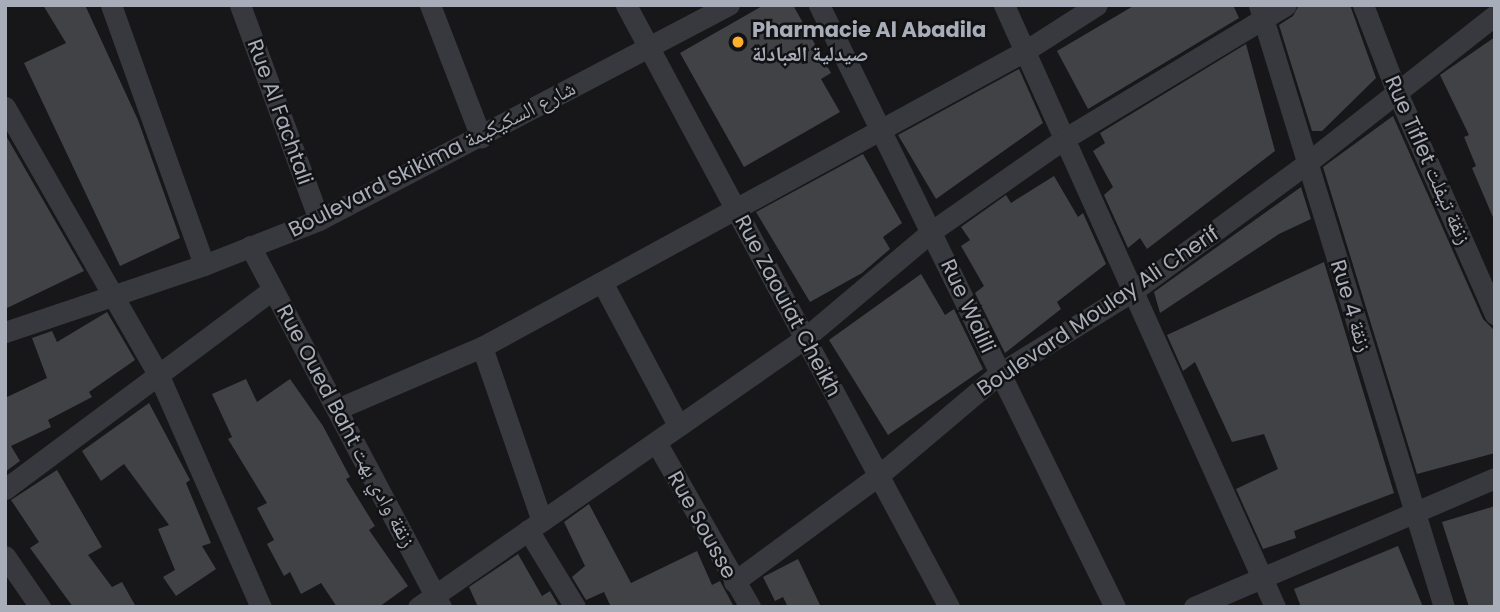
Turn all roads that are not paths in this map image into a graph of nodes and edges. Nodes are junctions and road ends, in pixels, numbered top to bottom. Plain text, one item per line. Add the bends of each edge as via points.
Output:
1 (111, 5) edge
2 (240, 5) edge
3 (430, 5) edge
4 (626, 5) edge
5 (729, 5) edge
6 (819, 5) edge
7 (1004, 5) edge
8 (1097, 5) edge
9 (1286, 5) edge
10 (1363, 5) edge
11 (1261, 13) edge
12 (1495, 15) edge
13 (649, 48) junction
14 (1025, 51) junction
15 (1396, 90) junction
16 (5, 107) edge
17 (881, 130) junction
18 (481, 137) junction
19 (1063, 139) junction
20 (1307, 163) junction
21 (735, 209) junction
22 (319, 220) junction
23 (932, 231) junction
24 (250, 246) junction
25 (204, 265) junction
26 (1486, 267) edge
27 (602, 282) junction
28 (273, 289) junction
29 (1133, 290) junction
30 (111, 296) junction
31 (1495, 314) edge
32 (5, 332) edge
33 (805, 338) junction
34 (482, 347) junction
35 (1000, 373) junction
36 (159, 376) junction
37 (337, 409) junction
38 (678, 425) junction
39 (656, 442) junction
40 (878, 476) junction
41 (1495, 478) edge
42 (5, 489) edge
43 (1415, 512) junction
44 (535, 525) junction
45 (5, 556) edge
46 (1262, 578) junction
47 (734, 582) junction
48 (432, 603) edge
49 (40, 607) edge
50 (261, 607) edge
51 (575, 607) edge
52 (750, 607) edge
53 (949, 607) edge
54 (1115, 607) edge
55 (1194, 607) edge
56 (1275, 607) edge
57 (1444, 607) edge

1 - 25 street
2 - 22 street, Rue Al Fachtali
3 - 18 street
4 - 13 street, Rue Zaouiat Cheikh
5 - 13 street, Boulevard Skikima شارع السكيكيمة
6 - 17 street, Rue Walili
7 - 14 street
8 - 14 street
9 - 11 street
10 - 15 street, Rue Tiflet زنقة تيفلت
11 - 19 street
11 - 20 street, Rue 4 زنقة
12 - 15 street, Boulevard Moulay Ali Cherif
13 - 18 street, Boulevard Skikima شارع السكيكيمة
13 - 21 street, Rue Zaouiat Cheikh
14 - 17 street
14 - 19 street
15 - 20 street, Boulevard Moulay Ali Cherif
15 - 26 street, Rue Tiflet زنقة تيفلت
16 - 30 street
17 - 21 street
17 - 23 street, Rue Walili
18 - 22 street, Boulevard Skikima شارع السكيكيمة
19 - 23 street
19 - 29 street
20 - 29 street, Boulevard Moulay Ali Cherif
20 - 43 street, Rue 4 زنقة
21 - 27 street
21 - 33 street, Rue Zaouiat Cheikh
22 - 24 street, Boulevard Skikima شارع السكيكيمة
23 - 33 street
23 - 35 street, Rue Walili
24 - 25 street, Boulevard Skikima شارع السكيكيمة
24 - 28 street, Rue Oued Baht زنقة وادي بهت
25 - 30 street, Boulevard Skikima شارع السكيكيمة
26 - 31 street, Rue Tiflet زنقة تيفلت
27 - 34 street
27 - 38 street
28 - 36 street
28 - 37 street, Rue Oued Baht زنقة وادي بهت
29 - 35 street, Boulevard Moulay Ali Cherif
29 - 46 street
30 - 32 street, Boulevard Skikima شارع السكيكيمة
30 - 36 street
33 - 38 street
33 - 40 street, Rue Zaouiat Cheikh
34 - 37 street
34 - 44 street
35 - 40 street, Boulevard Moulay Ali Cherif
35 - 54 street, Rue Walili
36 - 42 street
36 - 50 street
37 - 48 street, Rue Oued Baht زنقة وادي بهت
38 - 39 street
39 - 44 street
39 - 47 street, Rue Sousse
40 - 47 street, Boulevard Moulay Ali Cherif
40 - 53 street, Rue Zaouiat Cheikh
41 - 43 street
43 - 46 street
43 - 57 street, Rue 4 زنقة
44 - 48 street
44 - 51 street
45 - 49 street
46 - 55 street
46 - 56 street
47 - 52 street, Rue Sousse

